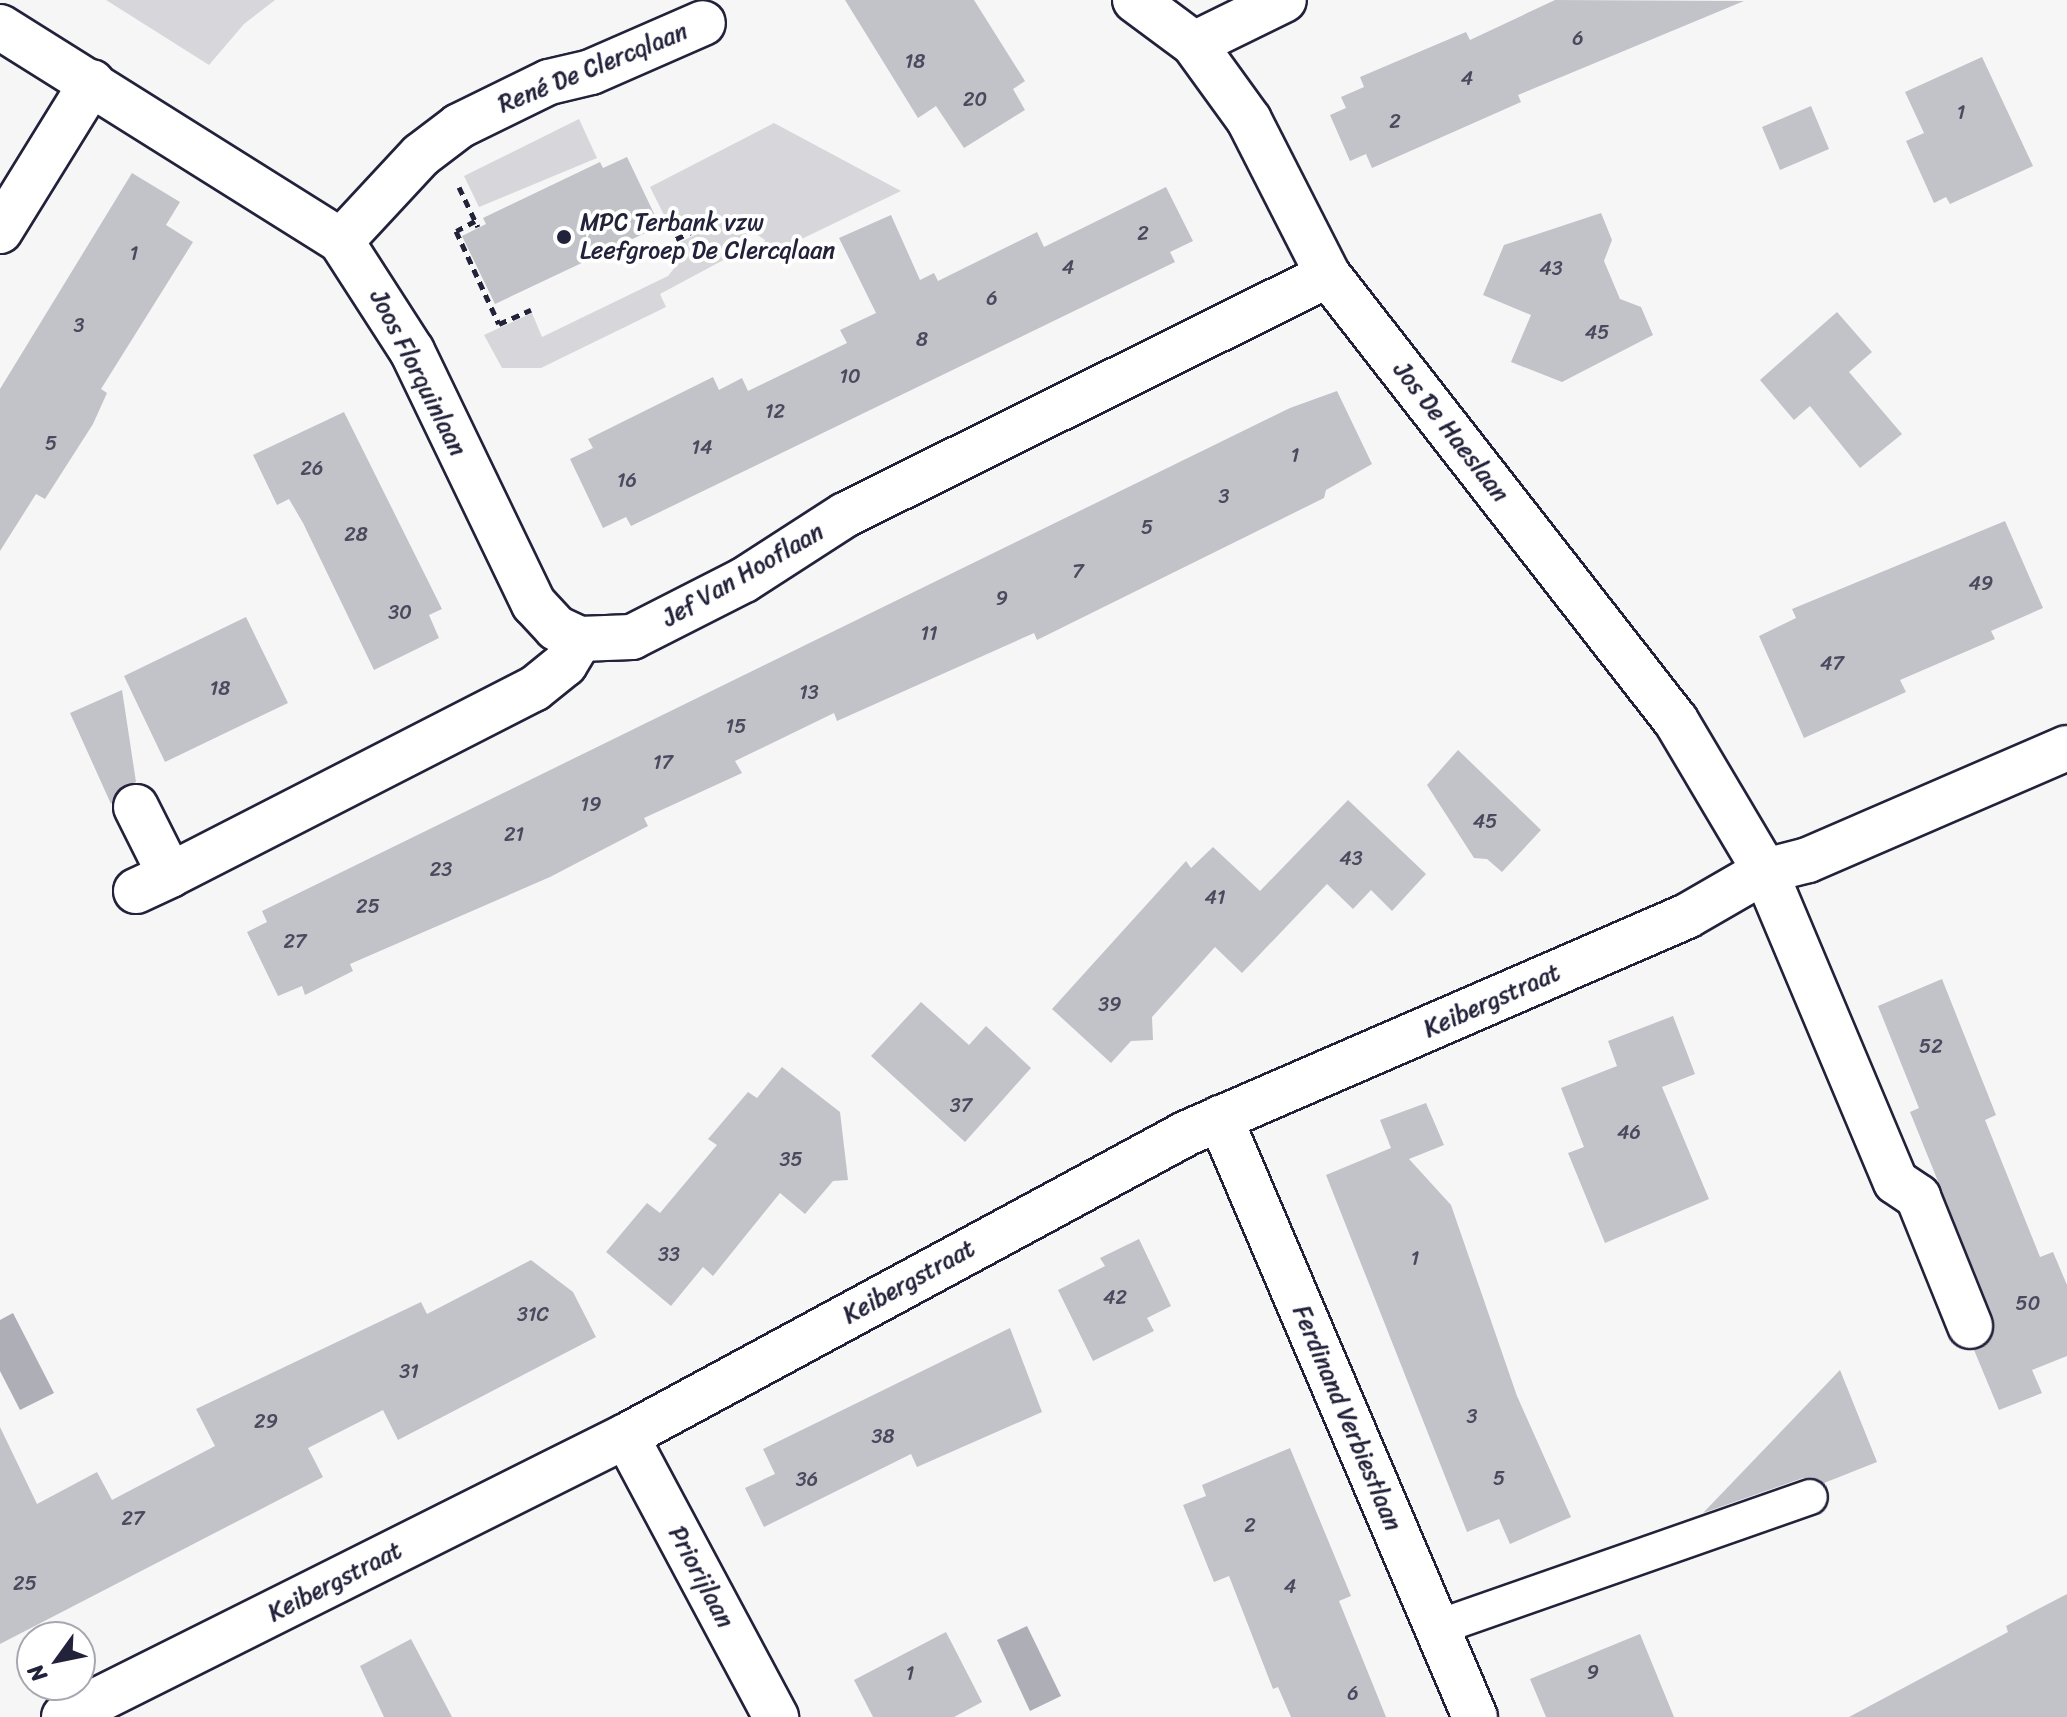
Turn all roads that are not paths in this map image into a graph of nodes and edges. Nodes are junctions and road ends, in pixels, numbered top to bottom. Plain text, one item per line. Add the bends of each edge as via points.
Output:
1 (1135, 0) edge
2 (1284, 0) edge
3 (703, 23) dead end
4 (0, 27) edge
5 (1194, 44) junction
6 (92, 82) junction
7 (0, 231) edge
8 (341, 241) junction
9 (1328, 275) junction
10 (580, 639) junction
11 (2067, 748) edge
12 (136, 807) dead end
13 (1765, 871) junction
14 (1220, 1118) junction
15 (1970, 1326) dead end
16 (626, 1436) junction
17 (1810, 1497) dead end
18 (1436, 1628) junction
19 (75, 1715) edge
20 (776, 1717) edge
21 (1475, 1717) edge

1 - 5 street, Jos De Haeslaan
2 - 5 street
3 - 8 street, René De Clercqlaan via 591,72 549,82 459,126 421,155
4 - 6 street, Joos Florquinlaan
5 - 9 street, Jos De Haeslaan via 1249,120
6 - 7 street
6 - 8 street, Joos Florquinlaan
8 - 10 street, Joos Florquinlaan via 412,351 534,604 556,628
9 - 10 street, Jef Van Hooflaan via 845,515 744,580 632,637
9 - 13 street, Jos De Haeslaan via 1676,721
10 - 12 street via 565,664 534,689 153,883
11 - 13 street, Keibergstraat via 1808,860
13 - 14 street, Keibergstraat via 1687,916
13 - 15 street via 1896,1182 1918,1197
14 - 16 street, Keibergstraat
14 - 18 street, Ferdinand Verbiestlaan
16 - 19 street, Keibergstraat
16 - 20 street, Priorijlaan
17 - 18 lane
18 - 21 street, Ferdinand Verbiestlaan

